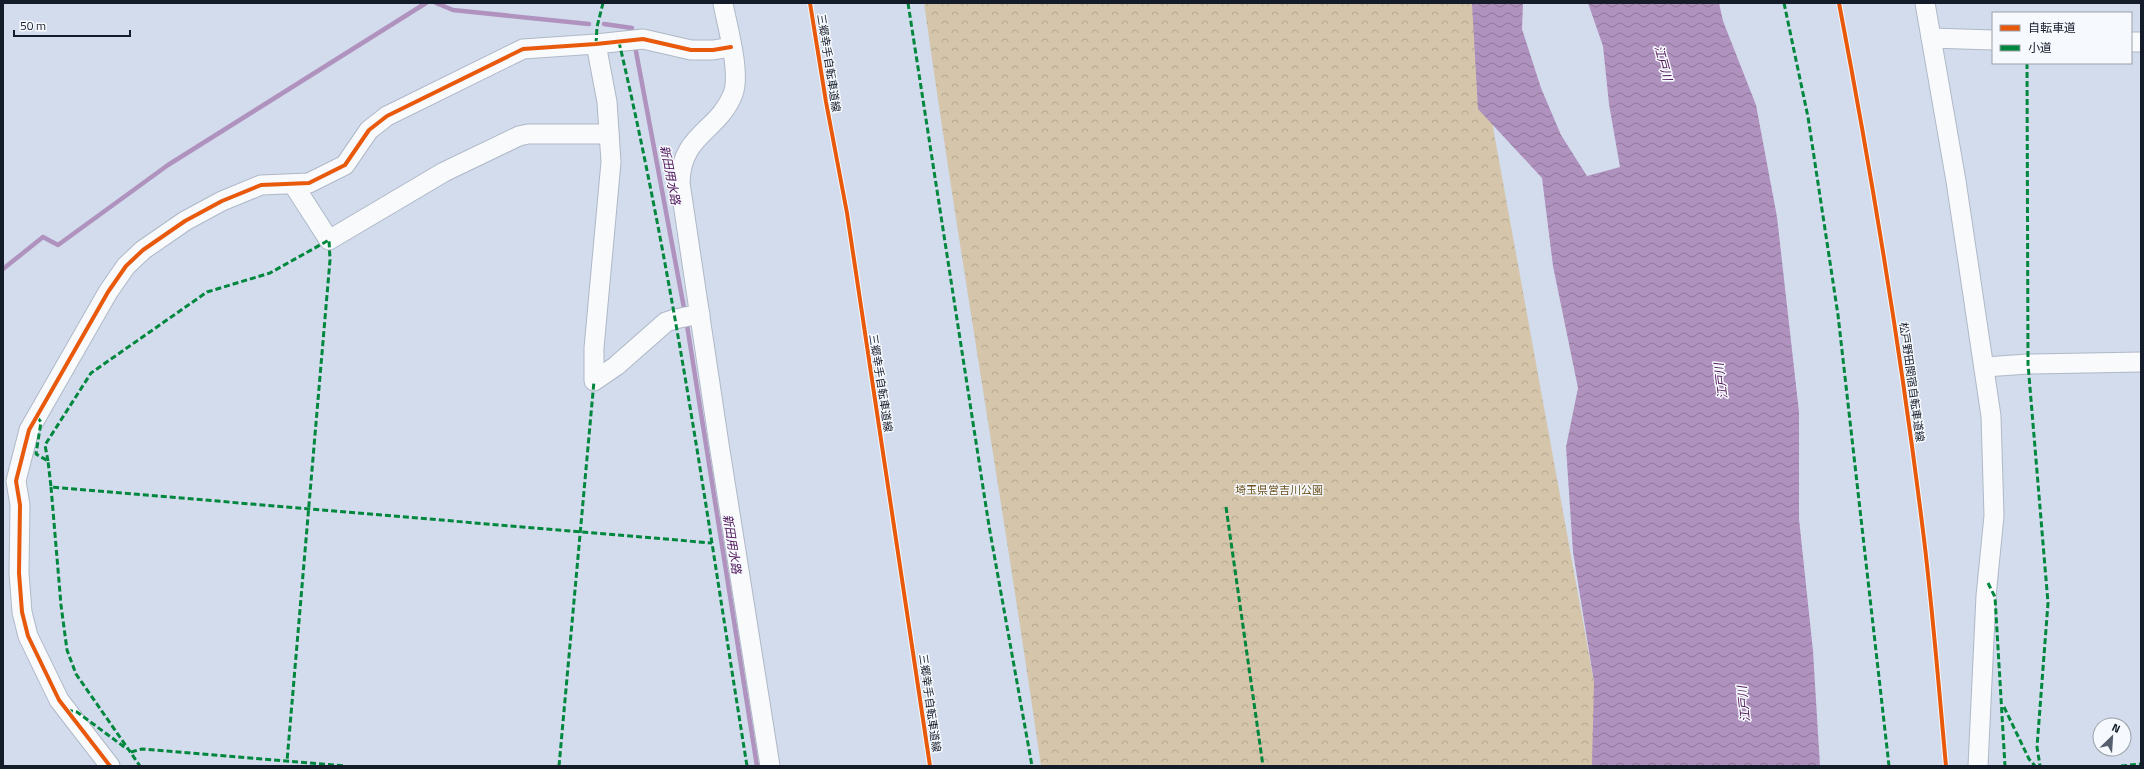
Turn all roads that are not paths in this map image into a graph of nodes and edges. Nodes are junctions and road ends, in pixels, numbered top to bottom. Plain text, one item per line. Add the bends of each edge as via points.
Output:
1 (723, 3) edge
2 (1925, 3) edge
3 (1931, 38) junction
4 (1992, 40) edge
5 (596, 44) junction
6 (731, 47) junction
7 (610, 134) junction
8 (293, 184) junction
9 (700, 314) junction
10 (2141, 362) edge
11 (1985, 367) junction
12 (10, 496) edge
13 (110, 766) edge
14 (770, 766) edge
15 (1978, 766) edge

1 - 6 street
2 - 3 street
3 - 4 street
3 - 11 street
5 - 6 street via 643,39 690,50
5 - 7 street
5 - 8 street via 541,46 514,52 387,116 369,130 345,165 309,183
6 - 9 street via 735,72 734,92 721,114 691,145 681,170 680,183
7 - 8 street via 519,136 444,172 329,240
7 - 9 street via 611,162 594,348 594,382 666,322
8 - 12 street via 261,185 222,201 185,221 143,250 126,266 108,292 29,430
9 - 14 street
10 - 11 street
11 - 15 street via 1991,416 1994,516 1986,604
12 - 13 street via 20,505 19,573 22,612 28,636 59,700

